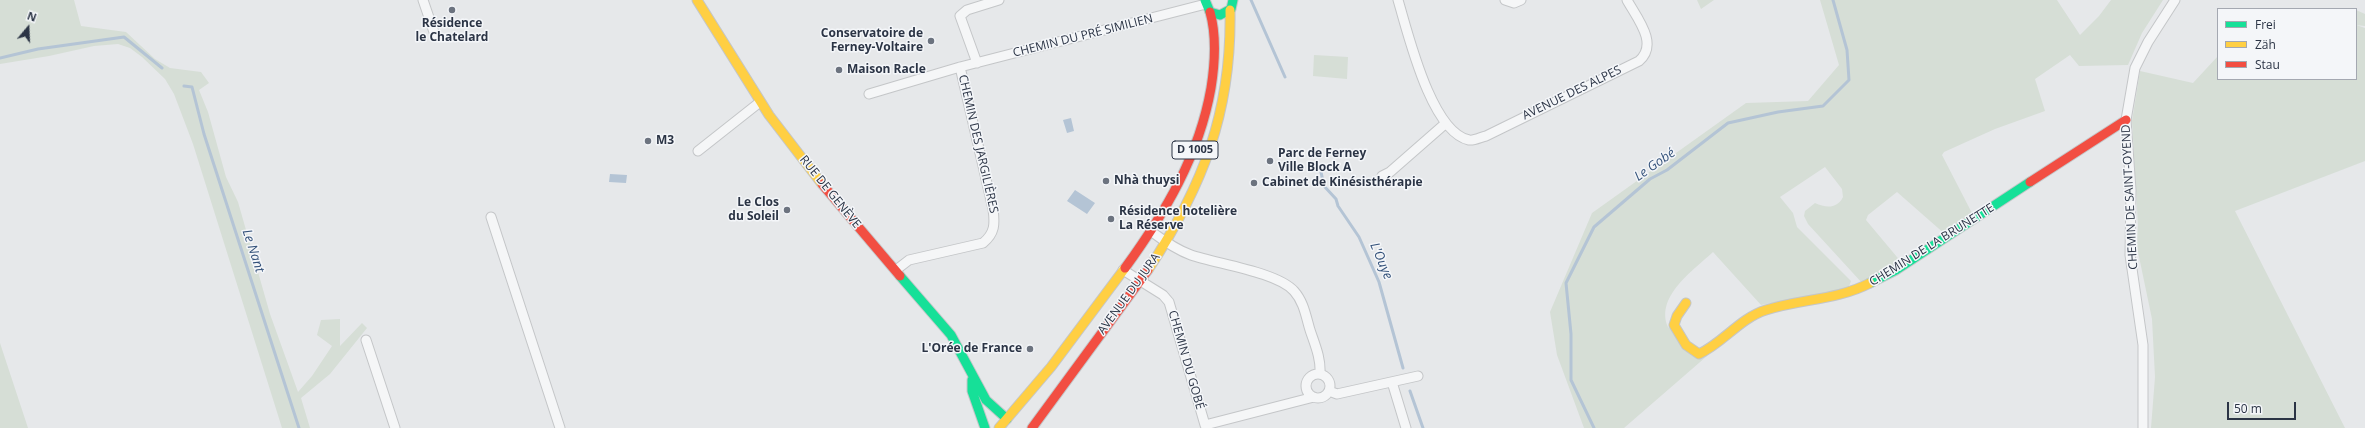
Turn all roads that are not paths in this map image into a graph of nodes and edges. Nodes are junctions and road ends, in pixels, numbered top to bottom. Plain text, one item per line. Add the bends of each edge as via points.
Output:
1 (423, 0) edge
2 (697, 0) edge
3 (999, 0) edge
4 (1233, 0) edge
5 (1398, 0) edge
6 (1505, 0) edge
7 (1521, 0) edge
8 (1627, 0) edge
9 (2175, 0) edge
10 (1207, 6) edge
11 (1230, 10) junction
12 (435, 35) dead end
13 (978, 63) junction
14 (960, 67) junction
15 (869, 94) dead end
16 (760, 102) junction
17 (2126, 120) junction
18 (1446, 123) junction
19 (698, 151) dead end
20 (1382, 176) dead end
21 (491, 217) dead end
22 (1152, 232) junction
23 (1166, 242) junction
24 (896, 270) junction
25 (1123, 270) junction
26 (1141, 281) junction
27 (1686, 303) dead end
28 (366, 340) dead end
29 (1320, 374) junction
30 (972, 376) junction
31 (1418, 376) dead end
32 (1392, 382) junction
33 (1329, 391) junction
34 (1314, 397) junction
35 (1009, 424) edge
36 (1210, 426) edge
37 (395, 428) edge
38 (560, 428) edge
39 (985, 428) edge
40 (999, 428) edge
41 (1032, 428) edge
42 (1406, 428) edge
43 (2143, 428) edge

1 - 12 street
2 - 16 street, RUE DE GENÈVE
3 - 13 street via 967,10 960,16
4 - 11 street, D 1005
5 - 18 street, AVENUE DES ALPES via 1431,102
6 - 7 street via 1514,3
8 - 18 street, AVENUE DES ALPES via 1648,44 1645,56 1639,61 1470,141 1457,136
9 - 17 street, CHEMIN DE SAINT-OYEND via 2148,42 2136,68
10 - 11 street via 1220,15
10 - 13 street, CHEMIN DU PRÉ SIMILIEN
10 - 22 street, AVENUE DU JURA / D 1005 via 1214,34 1215,57 1212,85 1201,132 1183,178
11 - 23 street, AVENUE DU JURA / D 1005 via 1229,71 1217,132 1198,184
13 - 14 street, CHEMIN DU PRÉ SIMILIEN
14 - 15 street, CHEMIN DES JARGILIÈRES
14 - 24 street, CHEMIN DES JARGILIÈRES via 993,209 994,230 983,243 910,260
16 - 19 street
16 - 24 street, RUE DE GENÈVE via 822,184
17 - 27 street, CHEMIN DE LA BRUNETTE via 1896,270 1859,289 1802,304 1765,310 1746,320 1708,350 1699,354 1686,345 1674,325
17 - 43 street, CHEMIN DE SAINT-OYEND via 2131,190 2130,255 2143,345
18 - 20 street via 1390,172
21 - 38 street
22 - 23 street
22 - 25 street, AVENUE DU JURA / D 1005
23 - 26 street, AVENUE DU JURA / D 1005
23 - 29 street via 1191,255 1273,278 1293,290 1300,299 1316,346
24 - 30 street, RUE DE GENÈVE via 951,335
25 - 26 street, CHEMIN DU GOBÉ
25 - 35 street, AVENUE DU JURA / D 1005
26 - 36 street, CHEMIN DU GOBÉ via 1169,302
26 - 41 street, AVENUE DU JURA / D 1005
28 - 37 street
29 - 33 street via 1328,379
29 - 34 street via 1310,377 1307,382 1308,392
30 - 35 street, RUE DE GENÈVE via 986,400
30 - 39 street, RUE DE GENÈVE via 972,391
31 - 32 street
32 - 33 street via 1337,394
32 - 42 street
33 - 34 street via 1322,397
34 - 36 street
35 - 40 street, AVENUE DU JURA

